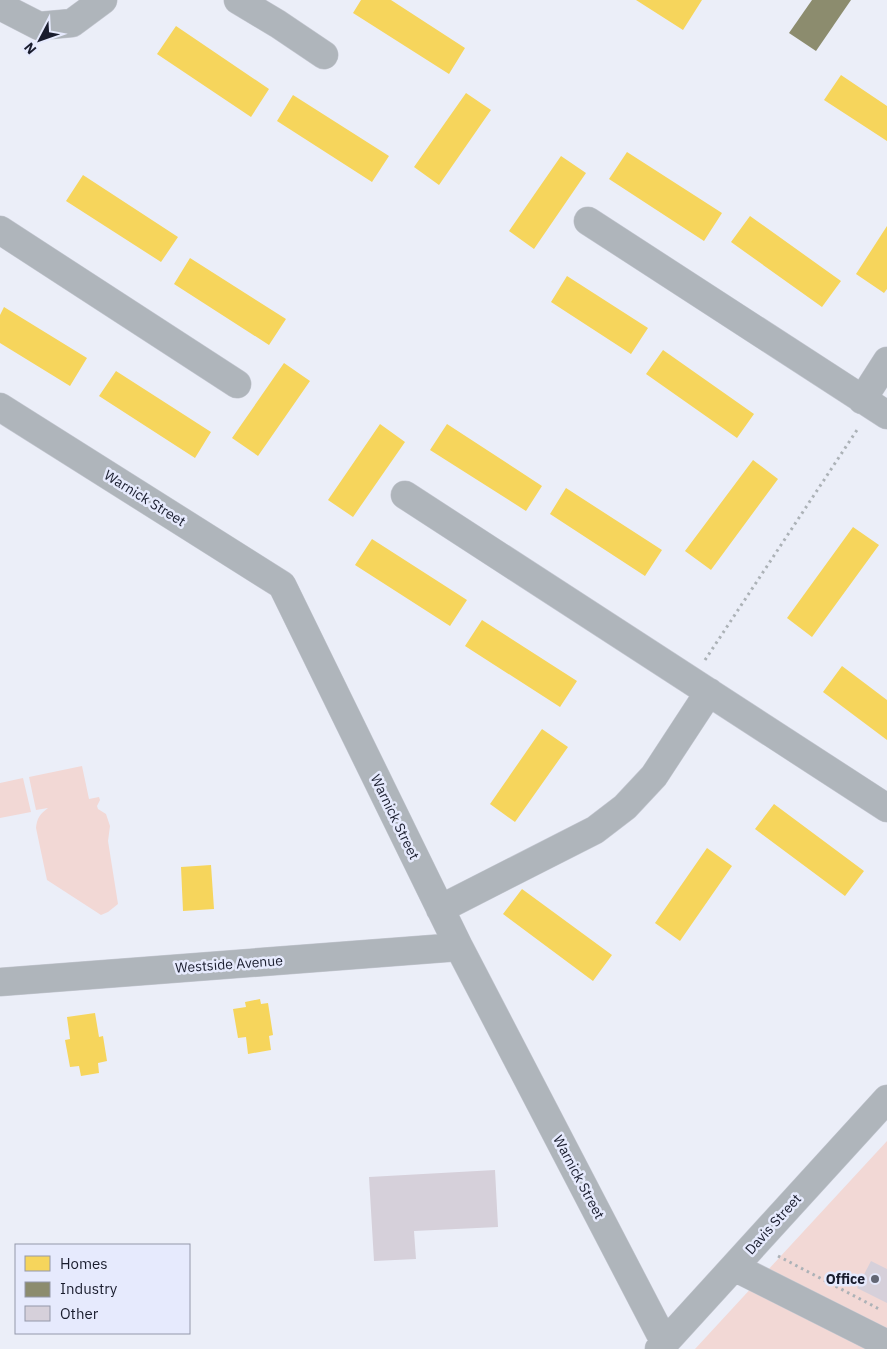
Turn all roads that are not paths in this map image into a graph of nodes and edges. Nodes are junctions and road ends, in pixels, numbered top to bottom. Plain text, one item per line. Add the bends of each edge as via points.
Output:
1 (103, 0) edge
2 (238, 0) edge
3 (0, 6) edge
4 (324, 55) dead end
5 (588, 221) dead end
6 (0, 230) edge
7 (887, 361) edge
8 (237, 384) dead end
9 (0, 407) edge
10 (874, 407) edge
11 (405, 495) dead end
12 (700, 687) junction
13 (887, 808) edge
14 (440, 909) junction
15 (459, 947) junction
16 (0, 982) edge
17 (887, 1098) edge
18 (734, 1267) junction
19 (887, 1344) edge
20 (662, 1346) edge

1 - 3 street via 72,23 38,26
2 - 4 street
5 - 10 street
6 - 8 street
7 - 10 street
9 - 14 street, Warnick Street via 282,585
11 - 12 street
12 - 13 street
12 - 14 street via 654,776 625,807 595,830
14 - 15 street, Warnick Street
15 - 16 street, Westside Avenue
15 - 20 street, Warnick Street
17 - 18 street, Davis Street
18 - 19 street
18 - 20 street, Davis Street

